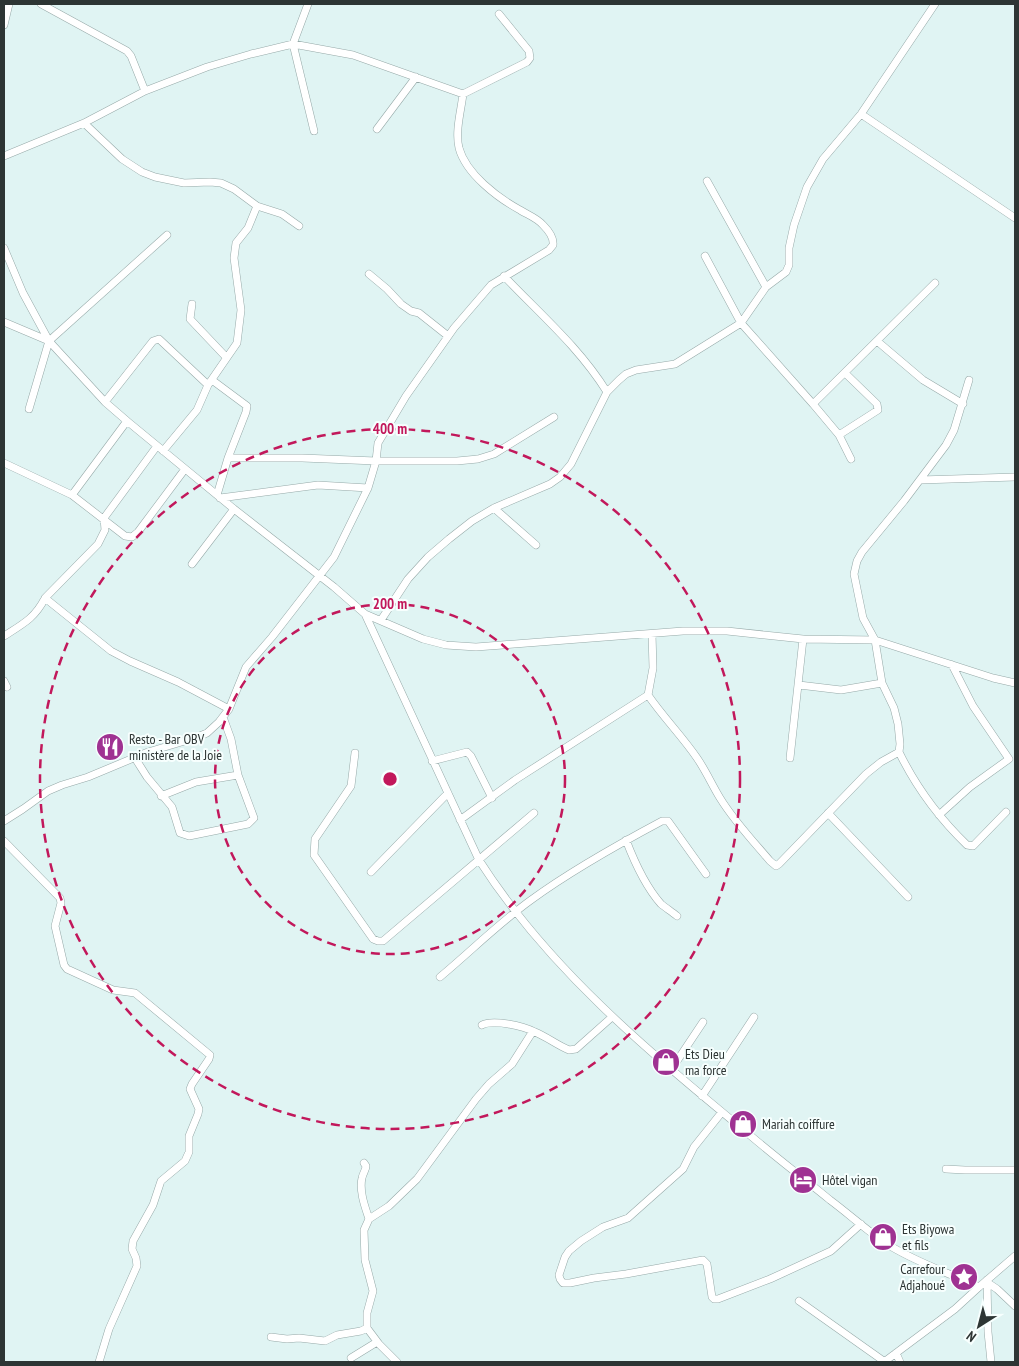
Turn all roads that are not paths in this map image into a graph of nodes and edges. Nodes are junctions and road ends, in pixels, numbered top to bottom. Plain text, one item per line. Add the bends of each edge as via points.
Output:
1 (9, 4) edge
2 (41, 4) edge
3 (308, 4) edge
4 (935, 4) edge
5 (499, 14) dead end
6 (4, 25) edge
7 (293, 44) junction
8 (416, 77) junction
9 (145, 91) junction
10 (463, 94) junction
11 (861, 114) junction
12 (84, 123) junction
13 (377, 129) dead end
14 (314, 131) dead end
15 (4, 156) edge
16 (707, 181) dead end
17 (258, 206) junction
18 (1015, 218) edge
19 (299, 226) dead end
20 (168, 234) dead end
21 (4, 248) edge
22 (705, 256) dead end
23 (369, 274) dead end
24 (504, 276) junction
25 (935, 283) dead end
26 (766, 287) junction
27 (192, 304) dead end
28 (4, 322) edge
29 (741, 323) junction
30 (448, 336) junction
31 (49, 341) junction
32 (877, 341) junction
33 (226, 357) junction
34 (845, 373) junction
35 (970, 380) dead end
36 (210, 382) junction
37 (607, 392) junction
38 (105, 402) junction
39 (813, 404) junction
40 (963, 404) junction
41 (29, 409) dead end
42 (554, 417) dead end
43 (127, 421) junction
44 (839, 435) junction
45 (157, 446) junction
46 (163, 451) junction
47 (228, 458) junction
48 (850, 459) dead end
49 (376, 461) junction
50 (4, 463) edge
51 (185, 469) junction
52 (1015, 477) edge
53 (920, 480) junction
54 (368, 488) junction
55 (72, 495) junction
56 (219, 496) junction
57 (494, 508) junction
58 (234, 509) junction
59 (104, 518) junction
60 (536, 545) dead end
61 (192, 564) dead end
62 (320, 576) junction
63 (45, 598) junction
64 (365, 614) junction
65 (381, 620) junction
66 (652, 634) junction
67 (4, 636) edge
68 (803, 639) junction
69 (875, 640) junction
70 (952, 665) junction
71 (882, 683) junction
72 (1015, 684) edge
73 (799, 685) junction
74 (648, 695) junction
75 (229, 709) junction
76 (223, 717) junction
77 (899, 752) junction
78 (355, 753) dead end
79 (135, 758) junction
80 (790, 758) dead end
81 (432, 761) junction
82 (238, 775) junction
83 (448, 793) junction
84 (161, 796) junction
85 (492, 798) junction
86 (1006, 812) dead end
87 (534, 813) dead end
88 (828, 813) junction
89 (940, 815) junction
90 (460, 820) junction
91 (4, 821) edge
92 (626, 840) junction
93 (4, 841) edge
94 (479, 860) junction
95 (371, 872) dead end
96 (706, 874) dead end
97 (908, 897) dead end
98 (516, 912) junction
99 (677, 916) dead end
100 (440, 977) dead end
101 (612, 1017) junction
102 (754, 1017) dead end
103 (703, 1022) dead end
104 (482, 1025) dead end
105 (533, 1031) junction
106 (671, 1070) junction
107 (702, 1096) junction
108 (722, 1112) junction
109 (364, 1163) dead end
110 (946, 1169) dead end
111 (1015, 1170) edge
112 (369, 1219) junction
113 (862, 1224) junction
114 (1015, 1256) edge
115 (987, 1282) junction
116 (979, 1287) junction
117 (799, 1301) dead end
118 (1015, 1306) edge
119 (367, 1328) junction
120 (271, 1337) dead end
121 (378, 1342) junction
122 (896, 1353) junction
123 (351, 1358) dead end
124 (99, 1362) edge
125 (397, 1362) edge
126 (884, 1362) edge
127 (900, 1362) edge
128 (991, 1362) edge

1 - 6 street
2 - 9 street via 127,51
3 - 7 street
4 - 11 street
5 - 10 street via 529,51 530,58
7 - 8 street via 353,55
7 - 9 street via 207,67
7 - 14 street
8 - 10 street
8 - 13 street
9 - 12 street
10 - 24 street via 458,138 466,164 491,191 542,224 553,241 550,250
11 - 18 street
11 - 26 street via 823,159 807,187 794,225 789,266
12 - 15 street
12 - 17 street via 122,160 142,172 184,183 221,183
16 - 26 street
17 - 19 street via 282,214
17 - 33 street via 248,228 236,243 234,258 242,310 237,343
20 - 31 street
21 - 31 street
22 - 29 street
23 - 30 street via 401,304 419,313
24 - 30 street via 492,285
24 - 37 street via 571,344
25 - 32 street
26 - 29 street
27 - 33 street via 190,319
28 - 31 street
29 - 37 street via 675,364 626,374
29 - 39 street
30 - 49 street via 381,436
31 - 38 street
31 - 41 street
32 - 34 street
32 - 40 street via 923,380
33 - 36 street
34 - 39 street
34 - 44 street via 876,404 878,410
35 - 40 street
36 - 38 street via 159,339 153,341
36 - 46 street via 197,410
36 - 47 street via 247,406
37 - 57 street via 571,464 560,477
38 - 43 street
39 - 44 street
40 - 53 street via 951,436
42 - 49 street via 494,454 478,459
43 - 45 street
43 - 55 street
44 - 48 street
45 - 46 street
45 - 59 street
46 - 51 street
47 - 49 street
47 - 56 street
49 - 54 street
50 - 55 street
51 - 56 street
51 - 59 street via 132,537 125,536
52 - 53 street
53 - 69 street via 857,561 854,574 863,618
54 - 56 street via 318,485
54 - 62 street via 334,557
55 - 59 street
56 - 58 street
57 - 60 street
57 - 65 street via 472,521 428,557
58 - 61 street
58 - 62 street
59 - 63 street via 105,530 98,544
62 - 64 street
62 - 75 street via 246,667
63 - 67 street via 33,617
63 - 75 street via 111,651
64 - 65 street
64 - 81 street
65 - 66 street via 423,639 476,647
66 - 68 street via 727,631
66 - 74 street via 653,668
68 - 69 street
68 - 73 street
69 - 70 street
69 - 71 street
70 - 72 street
70 - 89 street via 973,706 1009,759 970,787
71 - 73 street via 841,690
71 - 77 street via 898,724
73 - 80 street
74 - 85 street
74 - 88 street via 704,768 720,798 776,866
75 - 76 street
76 - 79 street via 202,736
76 - 82 street via 232,739
77 - 88 street via 866,774
77 - 89 street via 913,780
78 - 94 street via 351,786 315,839 314,855 373,939 383,941
79 - 84 street
79 - 91 street via 48,791
81 - 83 street
81 - 85 street via 467,752
82 - 84 street via 196,782
82 - 84 street via 254,818 248,824 184,835 180,833 172,807
83 - 90 street
83 - 95 street
85 - 90 street
86 - 89 street via 973,846 967,845
87 - 94 street
88 - 97 street
90 - 94 street
92 - 96 street via 668,821
92 - 98 street via 554,883
92 - 99 street via 648,885 661,903
93 - 124 street via 60,898 55,926 67,969 113,990 135,993 210,1056 190,1089 199,1108 189,1136 186,1161 161,1181 153,1205 133,1241 136,1266 109,1329
94 - 98 street
98 - 100 street
98 - 101 street
101 - 105 street via 576,1049 569,1050
101 - 106 street
102 - 107 street
103 - 106 street
104 - 105 street via 495,1022
105 - 112 street via 512,1064 489,1084 417,1179 389,1206
106 - 107 street
107 - 108 street
108 - 113 street
108 - 113 street via 694,1147 683,1169 628,1218 603,1227 570,1251 559,1275 563,1282 703,1260 707,1264 712,1297 718,1299 824,1254
109 - 112 street via 362,1192
110 - 111 street
112 - 119 street via 364,1230 365,1260 373,1291 366,1313
113 - 116 street via 900,1251
114 - 115 street
115 - 116 street
115 - 118 street
115 - 128 street
116 - 122 street
117 - 126 street
119 - 120 street via 325,1341
119 - 121 street
121 - 123 street
121 - 125 street
122 - 126 street
122 - 127 street

